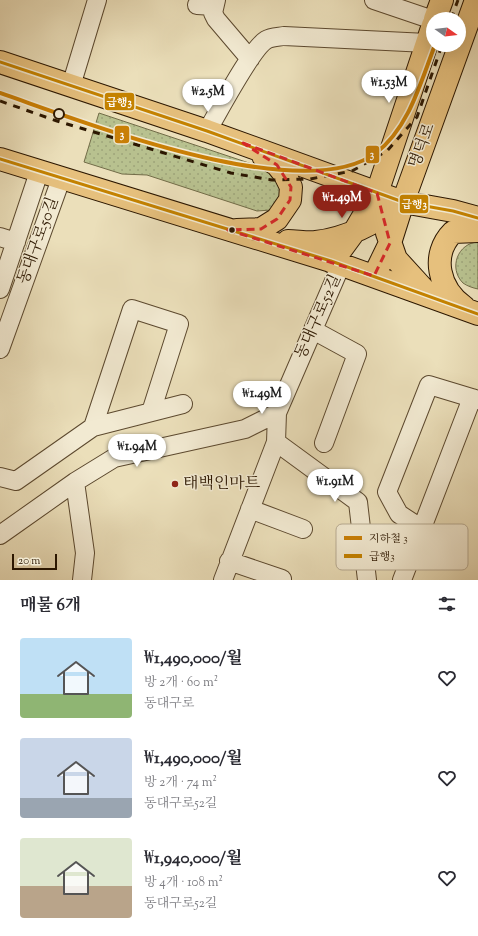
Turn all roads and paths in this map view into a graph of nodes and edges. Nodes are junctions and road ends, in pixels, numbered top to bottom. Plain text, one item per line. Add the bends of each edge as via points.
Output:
1 (97, 0) edge
2 (374, 0) edge
3 (442, 0) edge
4 (476, 0) edge
5 (209, 4) edge
6 (437, 12) edge
7 (426, 16) edge
8 (468, 29) edge
9 (426, 34) edge
10 (426, 46) edge
11 (250, 59) junction
12 (0, 62) edge
13 (71, 86) junction
14 (207, 131) junction
15 (243, 143) junction
16 (0, 159) edge
17 (39, 172) junction
18 (61, 179) junction
19 (377, 193) junction
20 (403, 202) junction
21 (384, 218) junction
22 (478, 218) edge
23 (228, 230) junction
24 (478, 231) edge
25 (354, 232) junction
26 (8, 239) edge
27 (257, 239) junction
28 (390, 243) junction
29 (337, 263) junction
30 (374, 276) junction
31 (0, 289) edge
32 (430, 296) junction
33 (473, 312) edge
34 (313, 330) junction
35 (0, 349) edge
36 (475, 399) edge
37 (182, 404) dead end
38 (151, 412) junction
39 (277, 413) junction
40 (93, 427) junction
41 (276, 442) junction
42 (324, 443) dead end
43 (0, 477) edge
44 (75, 482) junction
45 (250, 509) junction
46 (361, 524) edge
47 (415, 524) edge
48 (424, 524) edge
49 (303, 529) dead end
50 (0, 535) edge
51 (229, 561) junction
52 (366, 570) edge
53 (406, 570) edge
54 (282, 579) edge
55 (82, 580) edge
56 (222, 580) edge
57 (367, 580) edge
58 (402, 580) edge

1 - 13 street
2 - 7 street
3 - 6 main road
4 - 8 main road, 명덕로
5 - 11 street via 216,19
8 - 20 main road, 명덕로
9 - 11 street via 284,36 266,40
10 - 19 main road, 명덕로
11 - 14 street
12 - 13 main road
13 - 14 main road
14 - 15 main road
15 - 19 main road
15 - 23 main road via 277,165 290,187 290,200 277,219 261,229
16 - 17 main road
17 - 18 main road
17 - 26 street, 동대구로50길
18 - 23 main road
18 - 35 street, 동대구로50길
19 - 20 main road
19 - 21 main road
19 - 25 main road, 명덕로
20 - 21 main road
20 - 22 main road
20 - 28 main road, 명덕로
21 - 25 main road
21 - 28 main road
23 - 27 main road
24 - 33 main road via 453,232 442,248 439,262 440,277 454,300
25 - 27 main road via 316,242
25 - 29 main road, 명덕로
26 - 31 street, 동대구로50길
27 - 29 main road
28 - 30 main road, 명덕로
28 - 32 main road via 396,259
29 - 30 main road
29 - 34 street, 동대구로52길
30 - 32 main road
32 - 33 main road
34 - 39 street, 동대구로52길
34 - 42 street via 357,354
36 - 47 street via 429,385 387,492 399,514
36 - 48 street
37 - 38 street
38 - 40 street
38 - 40 street via 179,324 132,310
39 - 41 street, 동대구로52길
39 - 44 street via 246,429 114,458
40 - 43 street via 16,481
41 - 45 street, 동대구로52길
41 - 46 street via 358,502
44 - 50 street
44 - 55 street via 85,553
45 - 49 street
45 - 51 street, 동대구로52길
51 - 54 street
51 - 56 street, 동대구로52길
52 - 57 street
53 - 58 street

